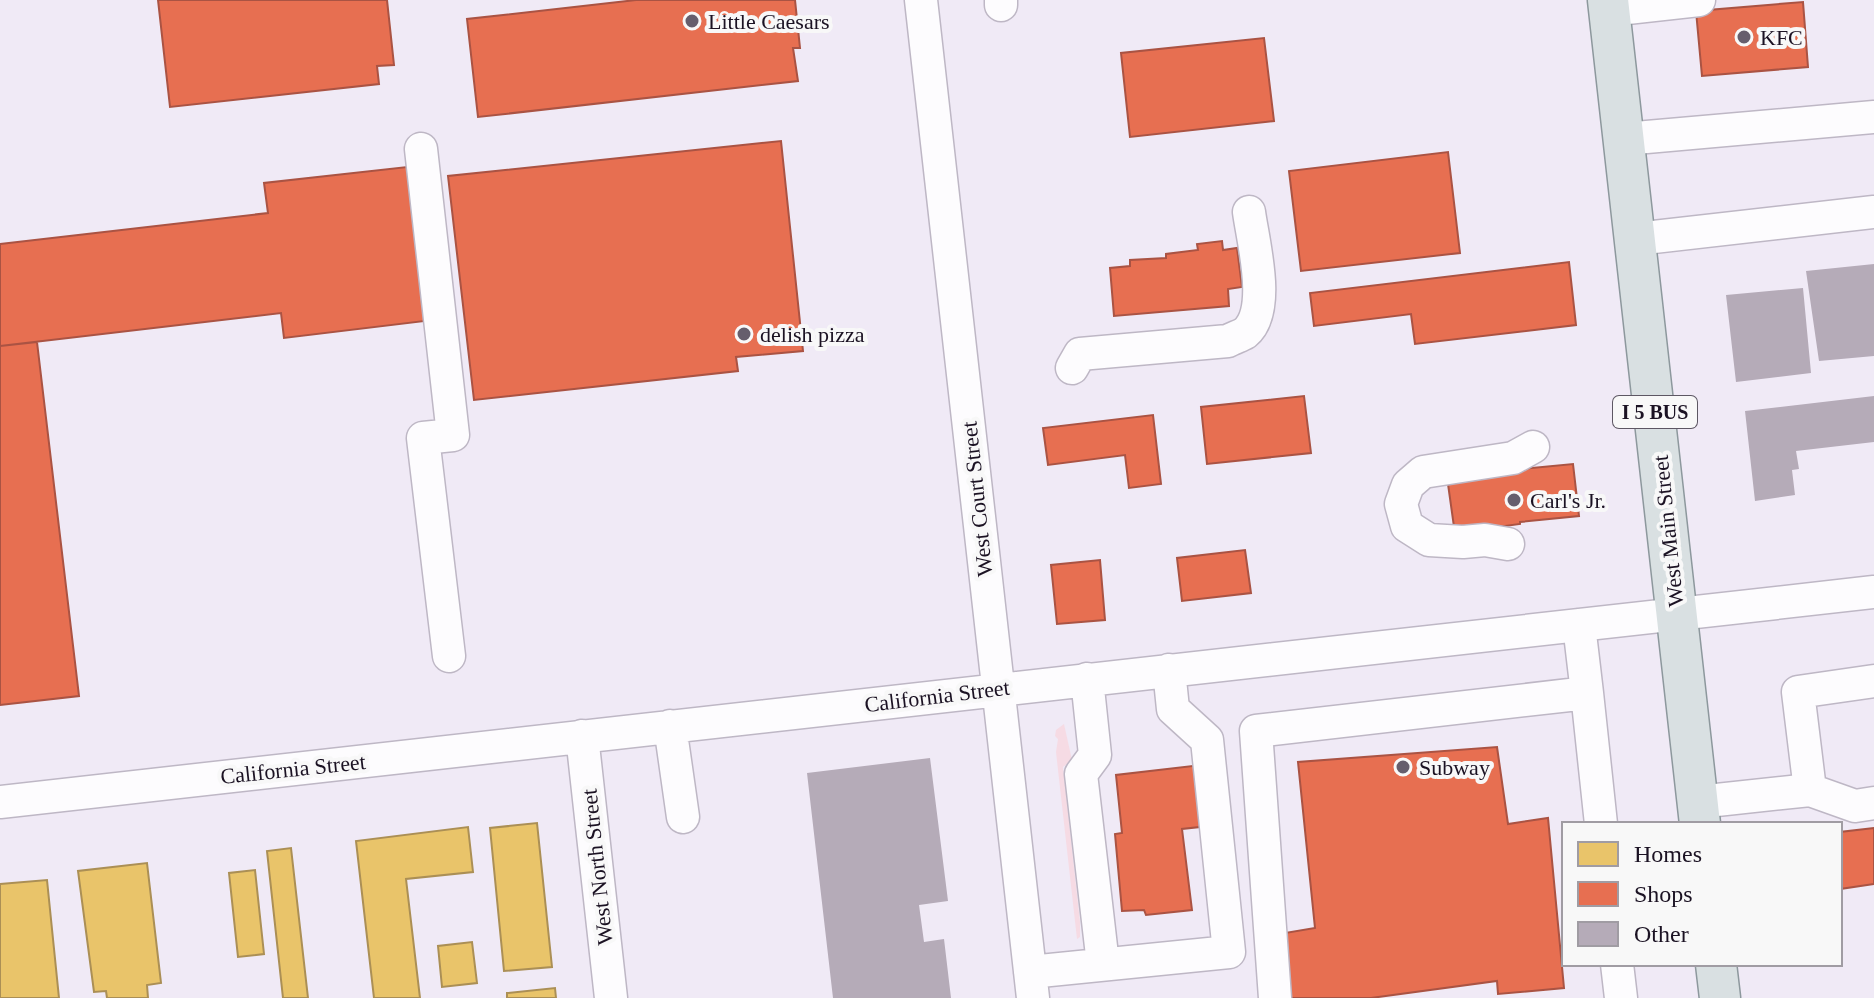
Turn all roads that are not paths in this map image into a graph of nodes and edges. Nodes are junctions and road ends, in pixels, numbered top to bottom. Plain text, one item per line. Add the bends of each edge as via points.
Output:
1 (921, 0) edge
2 (1699, 0) edge
3 (1609, 5) edge
4 (1874, 117) edge
5 (1624, 139) junction
6 (421, 149) dead end
7 (1249, 212) dead end
8 (1874, 212) edge
9 (1636, 239) junction
10 (1072, 368) dead end
11 (1533, 447) dead end
12 (1508, 544) dead end
13 (1874, 592) edge
14 (1677, 614) junction
15 (1579, 625) junction
16 (449, 656) dead end
17 (1169, 670) junction
18 (1087, 679) junction
19 (1874, 681) edge
20 (998, 689) junction
21 (1587, 693) junction
22 (670, 726) junction
23 (582, 736) junction
24 (1810, 790) junction
25 (0, 802) edge
26 (1874, 803) edge
27 (1699, 813) edge
28 (683, 817) dead end
29 (1601, 822) edge
30 (1103, 964) junction
31 (1716, 966) edge
32 (1031, 985) edge
33 (611, 998) edge
34 (1275, 998) edge
35 (1720, 998) edge

1 - 20 street, West Court Street
2 - 3 street
3 - 5 main road, West Main Street / I 5 BUS
4 - 5 street
5 - 9 main road, West Main Street / I 5 BUS
6 - 16 street via 453,435 423,438
7 - 10 street via 1259,304 1245,332 1228,341 1080,354
8 - 9 street
9 - 14 main road, West Main Street / I 5 BUS
11 - 12 street via 1513,458 1423,472 1408,485 1401,504 1407,526 1429,540
13 - 14 street, California Street
14 - 15 street, California Street
14 - 27 main road, West Main Street / I 5 BUS
15 - 17 street, California Street
15 - 21 street
17 - 18 street, California Street
17 - 30 street via 1173,709 1207,740 1229,952
18 - 20 street, California Street
18 - 30 street via 1095,755 1081,774
19 - 24 street via 1798,692
20 - 22 street, California Street
20 - 32 street, West Court Street
21 - 29 street
21 - 34 street via 1256,731
22 - 23 street, California Street
22 - 28 street
23 - 25 street, California Street
23 - 33 street, West North Street
24 - 26 street via 1855,806
24 - 27 street
30 - 32 street
31 - 35 main road

